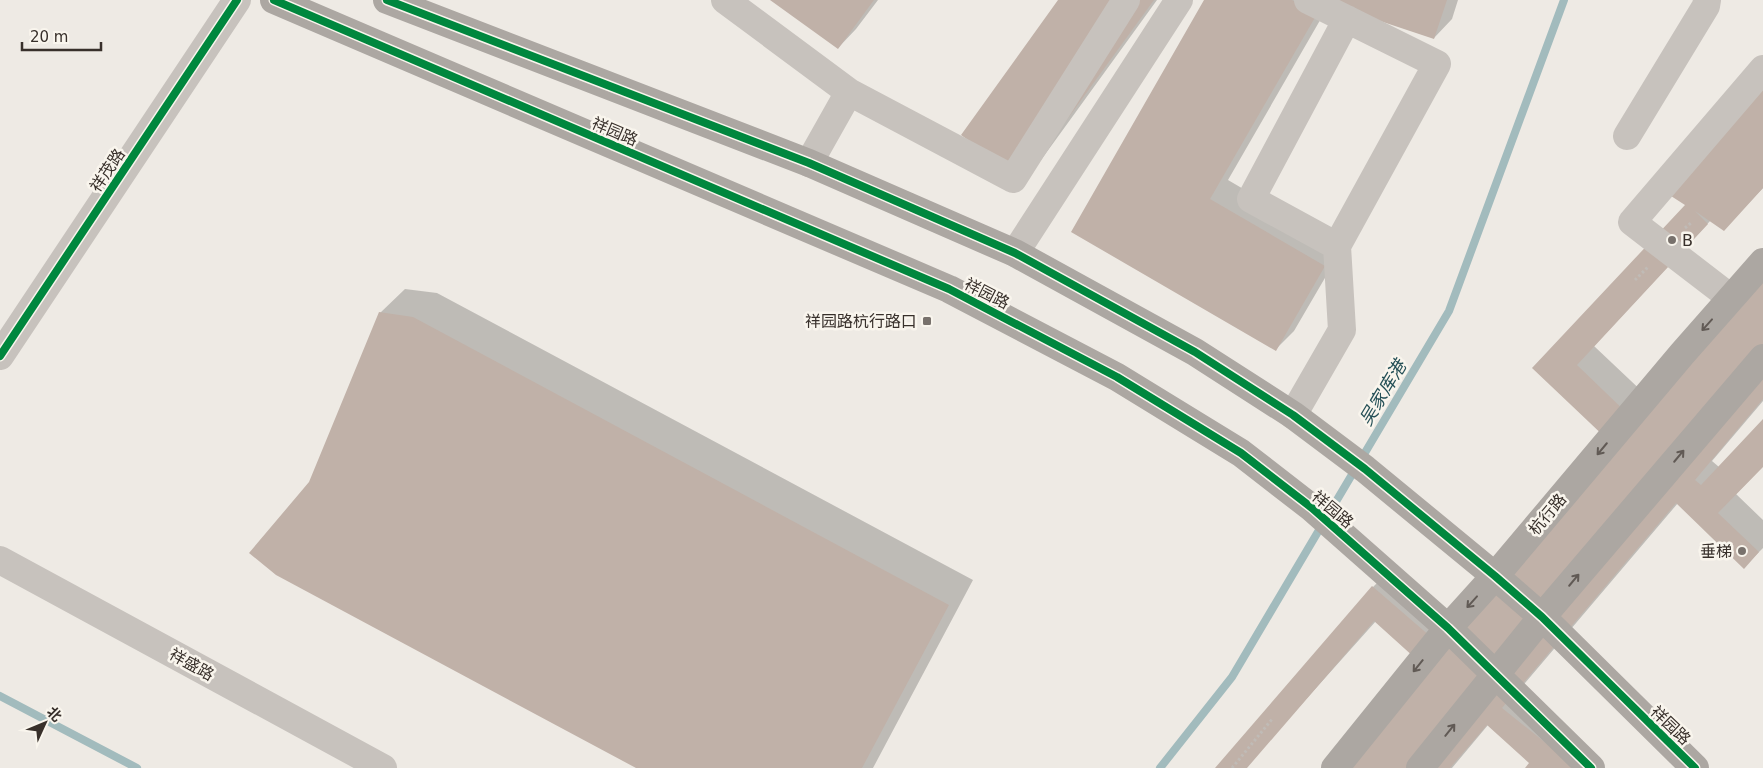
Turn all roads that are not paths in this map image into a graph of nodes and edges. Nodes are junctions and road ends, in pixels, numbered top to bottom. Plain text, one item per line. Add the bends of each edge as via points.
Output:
1 (237, 0) edge
2 (274, 0) edge
3 (387, 0) edge
4 (725, 0) edge
5 (1126, 0) edge
6 (1179, 0) edge
7 (1308, 0) edge
8 (1707, 0) edge
9 (1348, 19) junction
10 (1763, 69) edge
11 (849, 92) junction
12 (1627, 136) dead end
13 (809, 162) junction
14 (1337, 246) junction
15 (1015, 253) junction
16 (1763, 262) edge
17 (1731, 298) junction
18 (0, 356) edge
19 (1763, 358) edge
20 (1293, 415) junction
21 (0, 560) edge
22 (1495, 576) junction
23 (1542, 617) junction
24 (1448, 628) junction
25 (1496, 674) junction
26 (383, 768) edge
27 (1335, 768) edge
28 (1420, 768) edge
29 (1591, 768) edge
30 (1695, 768) edge

1 - 18 street, 祥茂路
2 - 24 main road, 祥园路 via 948,289 1118,377 1241,453 1312,508
3 - 13 main road, 祥园路
4 - 11 street
5 - 11 street via 1013,179
6 - 15 street
7 - 9 street
8 - 12 street
9 - 14 street via 1251,199
9 - 14 street via 1437,64
10 - 17 street via 1632,222
11 - 13 street
13 - 15 main road, 祥园路
14 - 20 street via 1342,330
15 - 20 main road, 祥园路 via 1195,352
16 - 17 main road, 杭行路
17 -> 22 main road, 杭行路
23 -> 19 main road
20 - 22 main road, 祥园路 via 1365,469
21 - 26 street, 祥盛路
22 - 23 main road, 祥园路
22 -> 24 main road, 杭行路
23 - 25 main road
23 - 30 main road, 祥园路
24 - 25 main road, 祥园路
24 -> 27 main road, 杭行路
28 -> 25 main road
25 - 29 main road, 祥园路

